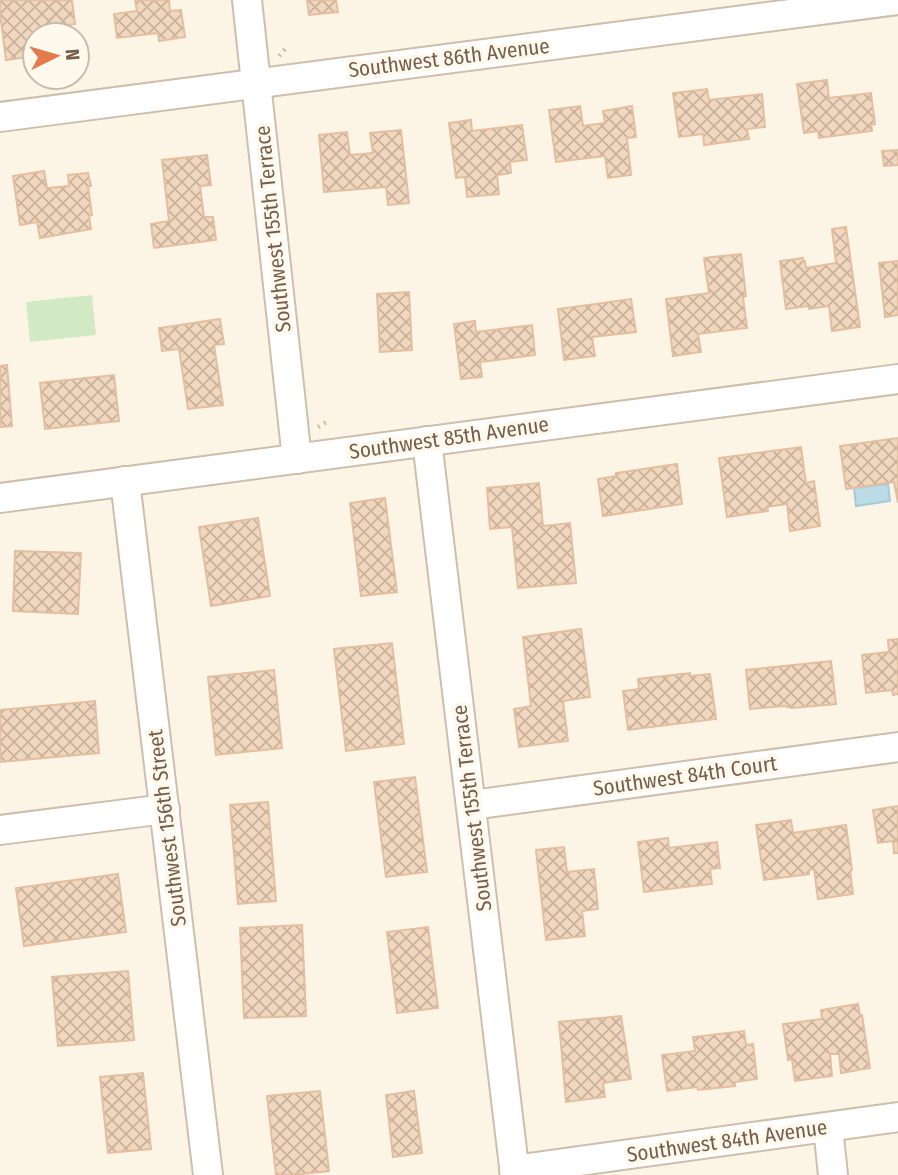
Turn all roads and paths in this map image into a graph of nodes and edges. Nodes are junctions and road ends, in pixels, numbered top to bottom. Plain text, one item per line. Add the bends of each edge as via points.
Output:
1 (247, 0) edge
2 (898, 0) edge
3 (287, 47) dead end
4 (278, 57) dead end
5 (257, 83) junction
6 (0, 117) edge
7 (898, 379) edge
8 (330, 420) dead end
9 (317, 428) dead end
10 (427, 441) junction
11 (297, 459) junction
12 (125, 481) junction
13 (0, 498) edge
14 (898, 747) edge
15 (472, 805) junction
16 (164, 808) junction
17 (0, 830) edge
18 (898, 1117) edge
19 (828, 1127) junction
20 (514, 1173) edge
21 (208, 1175) edge
22 (833, 1175) edge

1 - 5 street, Southwest 155th Terrace
2 - 5 street, Southwest 86th Avenue
3 - 4 path
5 - 6 street, Southwest 86th Avenue
5 - 11 street, Southwest 155th Terrace
7 - 10 street, Southwest 85th Avenue
8 - 9 path
10 - 11 street, Southwest 85th Avenue
10 - 15 street, Southwest 155th Terrace
11 - 12 street, Southwest 85th Avenue
12 - 13 street, Southwest 85th Avenue
12 - 16 street, Southwest 156th Street
14 - 15 street, Southwest 84th Court
15 - 20 street, Southwest 155th Terrace
16 - 17 street
16 - 21 street, Southwest 156th Street
18 - 19 street, Southwest 84th Avenue
19 - 20 street, Southwest 84th Avenue
19 - 22 street

